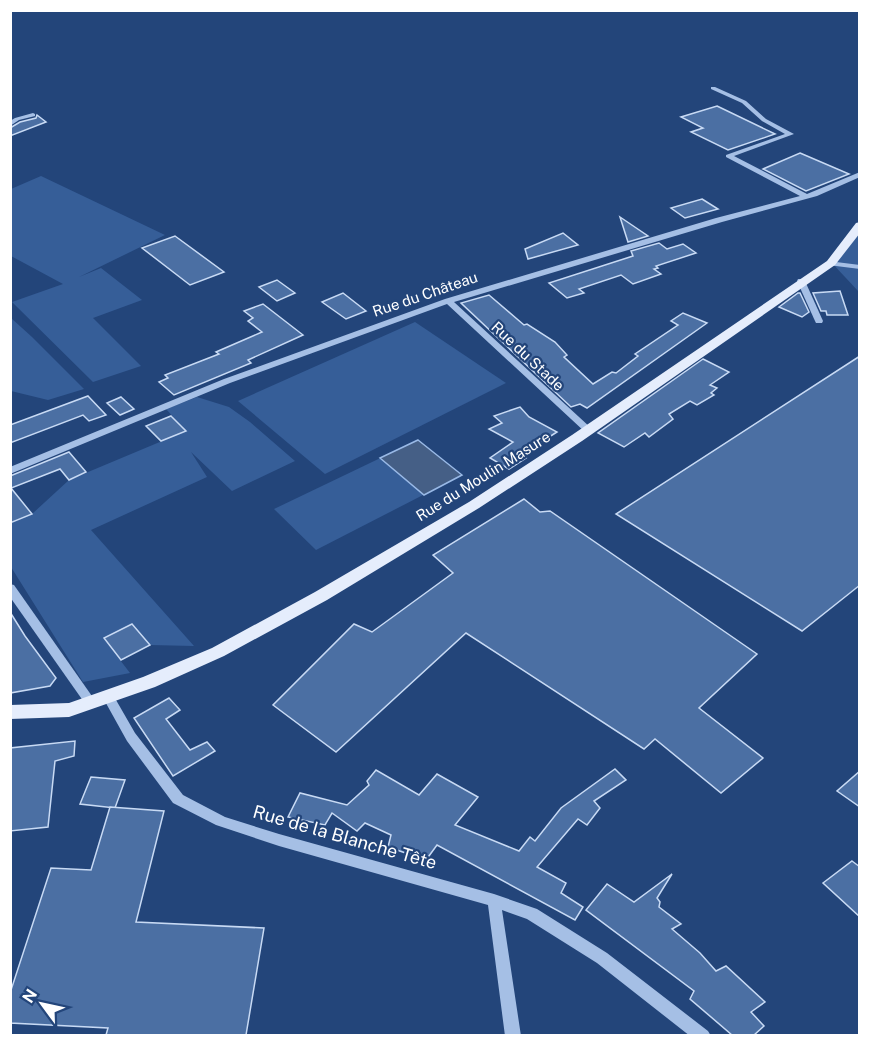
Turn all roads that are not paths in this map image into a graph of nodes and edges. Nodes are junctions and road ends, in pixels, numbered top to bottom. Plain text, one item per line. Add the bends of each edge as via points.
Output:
1 (713, 88) dead end
2 (33, 115) dead end
3 (10, 124) edge
4 (860, 174) edge
5 (806, 196) junction
6 (860, 225) edge
7 (831, 262) junction
8 (860, 267) edge
9 (801, 281) junction
10 (448, 301) junction
11 (819, 321) dead end
12 (588, 430) junction
13 (10, 471) edge
14 (10, 588) edge
15 (108, 696) junction
16 (90, 702) junction
17 (10, 712) edge
18 (494, 900) junction
19 (513, 1035) edge
20 (704, 1035) edge

1 - 5 street via 744,102 764,120 791,134 728,156
2 - 3 street
4 - 5 street, Rue du Château
5 - 10 street, Rue du Château
6 - 7 main road, Rue du Moulin Masure
7 - 8 street
7 - 9 main road, Rue du Moulin Masure
9 - 11 street
9 - 12 main road, Rue du Moulin Masure
10 - 12 street, Rue du Stade
10 - 13 street, Rue du Château via 227,381
12 - 15 main road, Rue du Moulin Masure via 474,505 321,596 218,652
14 - 16 street
15 - 16 main road, Rue du Moulin Masure
15 - 18 street, Rue de la Blanche Tête via 131,737 178,799 221,821 279,840
16 - 17 main road, Rue du Moulin Masure via 69,710
18 - 19 street
18 - 20 street, Rue de la Blanche Tête via 532,914 602,958

